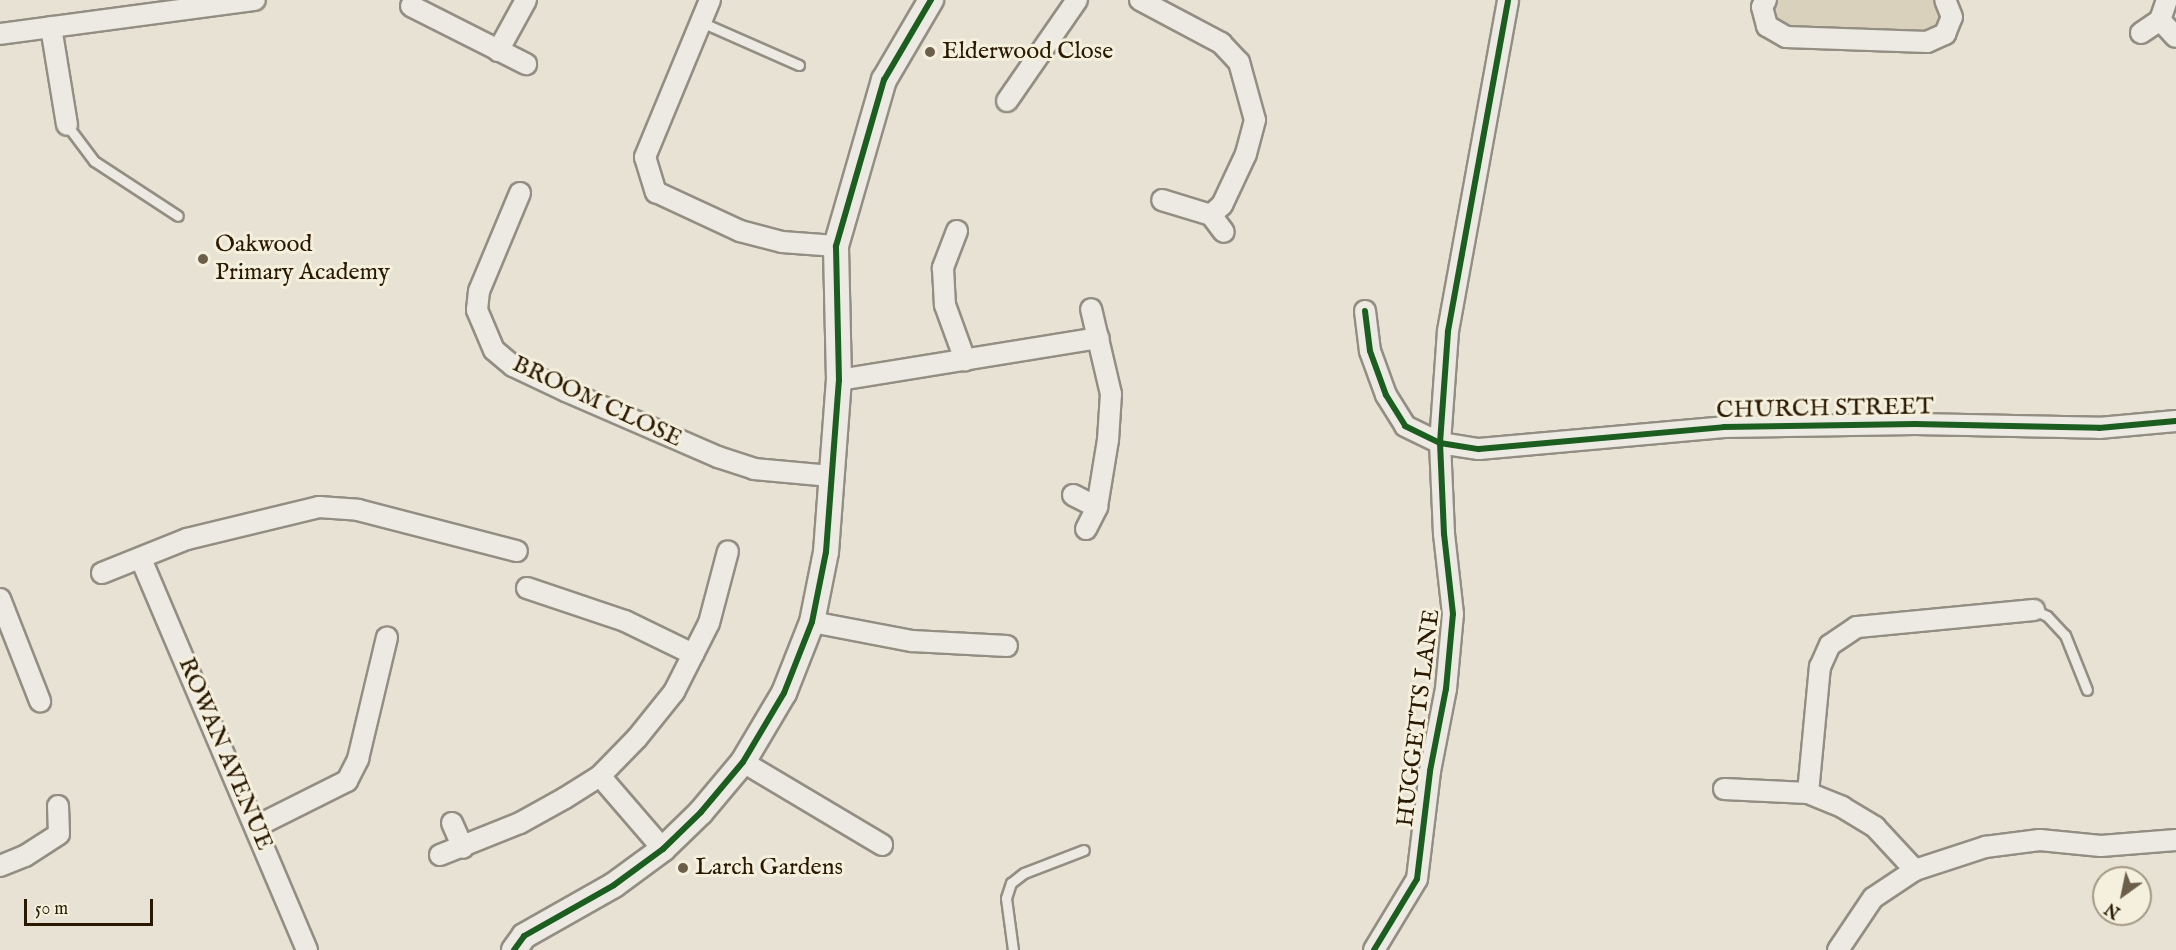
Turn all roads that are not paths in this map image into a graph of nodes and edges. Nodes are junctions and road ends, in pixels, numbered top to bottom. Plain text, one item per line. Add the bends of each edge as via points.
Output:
1 (255, 0) edge
2 (526, 0) edge
3 (710, 0) edge
4 (931, 0) edge
5 (1077, 0) edge
6 (1140, 0) edge
7 (1508, 0) edge
8 (1766, 0) edge
9 (1945, 0) edge
10 (2167, 0) edge
11 (178, 4) edge
12 (411, 6) dead end
13 (2160, 20) junction
14 (701, 22) junction
15 (51, 27) junction
16 (2141, 33) dead end
17 (0, 34) edge
18 (2176, 36) edge
19 (498, 51) junction
20 (526, 64) dead end
21 (799, 65) dead end
22 (1008, 101) dead end
23 (68, 125) joint
24 (520, 194) dead end
25 (1162, 200) dead end
26 (1212, 215) junction
27 (178, 216) dead end
28 (957, 231) dead end
29 (1224, 232) dead end
30 (836, 246) junction
31 (1091, 309) dead end
32 (1365, 311) dead end
33 (1099, 338) junction
34 (965, 360) junction
35 (839, 380) junction
36 (2176, 421) edge
37 (1440, 443) junction
38 (831, 476) junction
39 (1073, 495) dead end
40 (1096, 507) junction
41 (1086, 529) dead end
42 (517, 551) dead end
43 (728, 551) dead end
44 (141, 559) junction
45 (102, 573) dead end
46 (527, 588) dead end
47 (0, 599) edge
48 (2034, 610) joint
49 (812, 622) junction
50 (387, 637) dead end
51 (1007, 646) dead end
52 (693, 654) junction
53 (2087, 690) dead end
54 (40, 701) dead end
55 (743, 762) junction
56 (600, 776) junction
57 (1724, 789) dead end
58 (1808, 793) junction
59 (58, 806) dead end
60 (452, 822) dead end
61 (257, 826) junction
62 (2176, 840) edge
63 (882, 845) dead end
64 (463, 848) junction
65 (663, 849) junction
66 (1084, 850) dead end
67 (440, 855) dead end
68 (0, 866) edge
69 (1915, 870) junction
70 (1844, 948) edge
71 (307, 950) edge
72 (514, 950) edge
73 (1013, 950) edge
74 (1374, 950) edge

1 - 11 street
2 - 19 street
3 - 14 street
4 - 30 street via 884,80
5 - 22 street via 1031,86
6 - 26 street via 1191,24 1221,44 1239,62 1249,89 1255,120 1246,154 1222,205
7 - 37 street, HUGGETTS LANE via 1448,331
8 - 9 street via 1762,7 1767,26 1786,37 1927,42 1945,34 1952,17
10 - 13 street
11 - 15 street
12 - 19 street
13 - 16 street
13 - 18 street
14 - 21 lane
14 - 30 street via 645,157 656,192 740,231 782,242
15 - 17 street
15 - 23 street
19 - 20 street
23 - 27 lane via 94,161
24 - 38 street, BROOM CLOSE via 479,291 477,310 495,350 513,366 718,457 754,469
25 - 26 street
26 - 29 street
28 - 34 street via 943,268 945,305
30 - 35 street
31 - 33 street
32 - 37 street, CHURCH STREET via 1370,351 1386,395 1405,426
33 - 34 street
33 - 40 street via 1111,394 1108,440
34 - 35 street
35 - 38 street
36 - 37 street, CHURCH STREET via 2099,428 1915,424 1724,427 1479,449
37 - 74 street, HUGGETTS LANE via 1444,534 1454,614 1446,689 1430,771 1417,879
38 - 49 street via 826,552
39 - 40 street
40 - 41 street
42 - 44 street via 358,510 319,507 187,539
43 - 52 street via 709,623
44 - 45 street
44 - 61 street, ROWAN AVENUE
46 - 52 street via 642,627
47 - 54 street
48 - 53 lane via 2047,616 2065,634
48 - 58 street via 1857,627 1830,645 1820,667
49 - 51 street via 912,641
49 - 55 street via 784,693
50 - 61 street via 358,759 347,781
52 - 56 street via 662,709
55 - 63 street
55 - 65 street
56 - 64 street via 520,823
56 - 65 street
57 - 58 street
58 - 69 street via 1875,827
59 - 68 street via 58,834 25,856
60 - 64 street
61 - 71 street, ROWAN AVENUE
62 - 69 street via 2101,846 2040,840 1986,847
64 - 67 street
65 - 72 street via 614,885 524,936
66 - 73 lane via 1024,873 1011,884 1006,898
69 - 70 street via 1873,898

